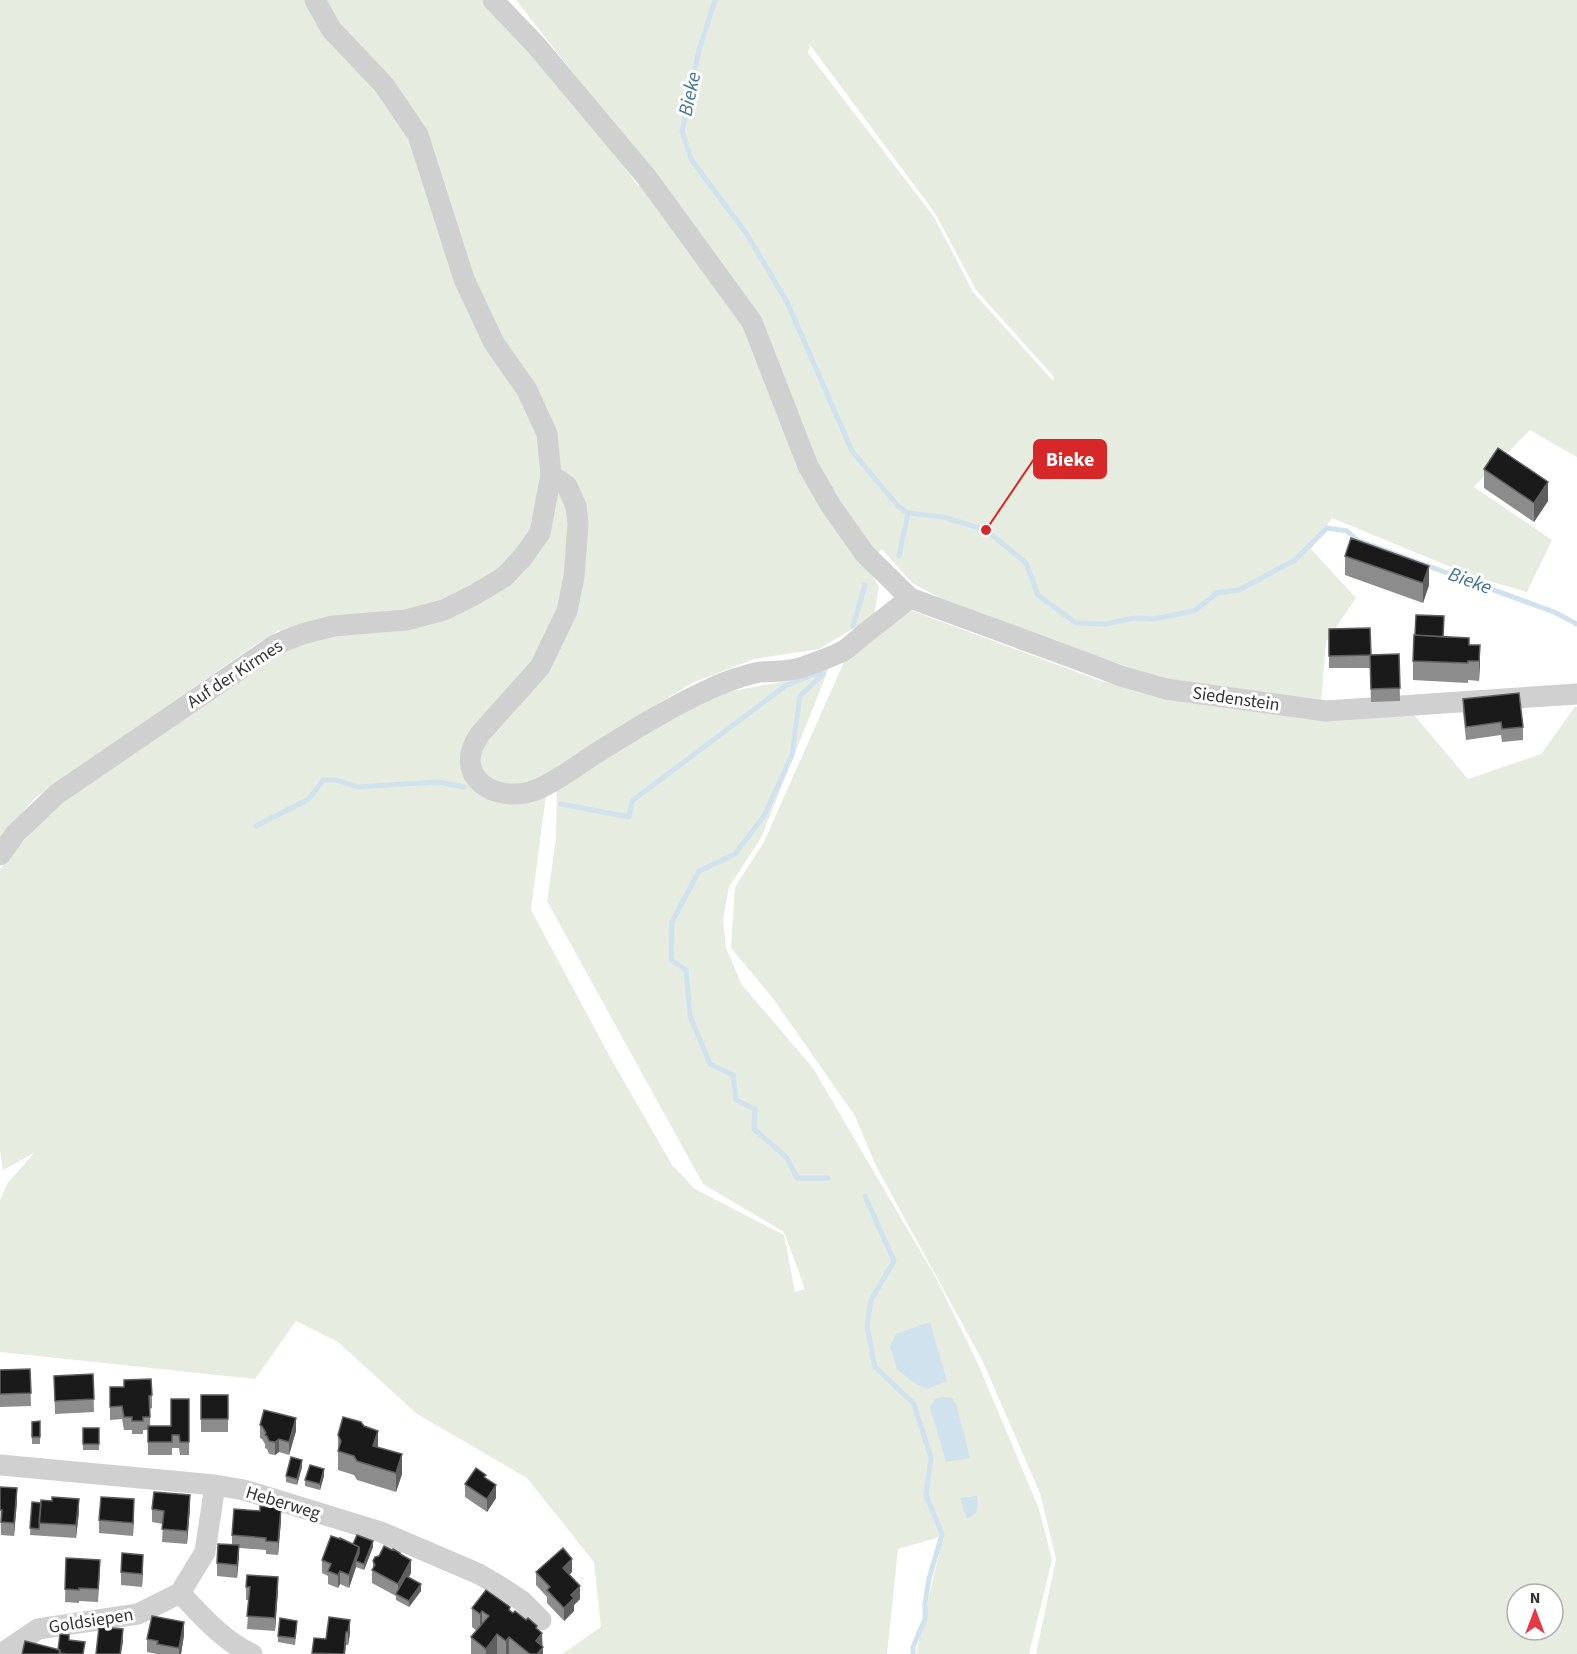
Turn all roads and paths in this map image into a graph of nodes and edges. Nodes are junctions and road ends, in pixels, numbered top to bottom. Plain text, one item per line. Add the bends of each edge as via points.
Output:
1 (315, 0) edge
2 (493, 0) edge
3 (551, 476) junction
4 (910, 598) junction
5 (1577, 693) edge
6 (0, 855) edge
7 (0, 1466) edge
8 (215, 1485) junction
9 (180, 1593) junction
10 (541, 1620) dead end
11 (6, 1654) edge
12 (252, 1654) edge

1 - 3 street, Auf der Kirmes via 331,29 384,84 418,135 464,279 494,343 527,390 547,434
2 - 4 street via 536,45 648,179 752,322 808,466 865,554
3 - 4 street via 567,486 576,506 574,577 567,610 540,667 473,744 469,765 480,783 491,790 514,795 535,790 647,721 714,687 758,672 799,668 844,651
3 - 6 street, Auf der Kirmes via 540,533 504,577 444,610 406,620 333,626 274,645 57,794
4 - 5 street, Siedenstein via 1166,689 1326,711
7 - 8 street, Heberweg
8 - 9 street via 205,1552
8 - 10 street, Heberweg via 244,1490 381,1532 479,1574 522,1601
9 - 11 street, Goldsiepen via 138,1614 38,1629
9 - 12 street via 212,1626

